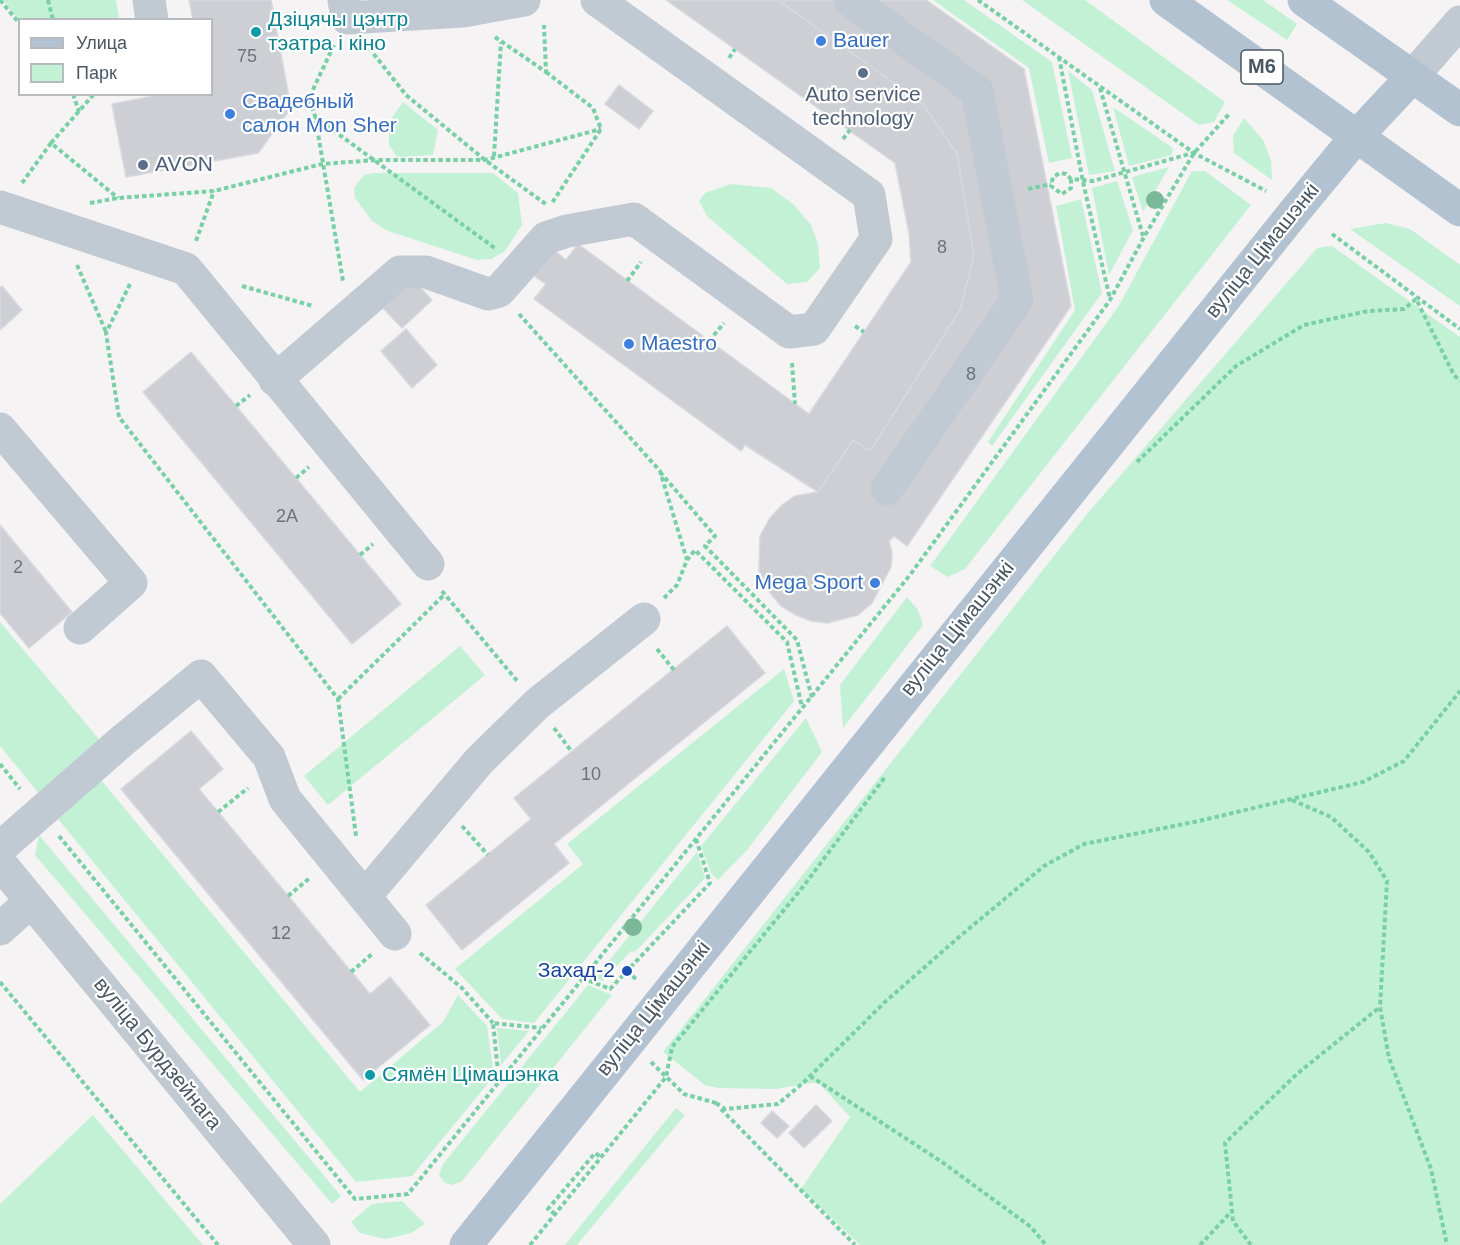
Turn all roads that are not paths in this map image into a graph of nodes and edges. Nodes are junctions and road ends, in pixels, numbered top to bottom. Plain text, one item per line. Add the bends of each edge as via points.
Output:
1 (149, 0) edge
2 (597, 0) edge
3 (850, 0) edge
4 (1166, 0) edge
5 (1304, 0) edge
6 (345, 9) edge
7 (534, 10) edge
8 (152, 18) edge
9 (1460, 22) edge
10 (1412, 77) junction
11 (1460, 110) edge
12 (1356, 137) junction
13 (2, 207) edge
14 (1460, 210) edge
15 (275, 380) junction
16 (0, 429) edge
17 (887, 489) dead end
18 (428, 564) dead end
19 (644, 619) road end
20 (80, 628) dead end
21 (0, 848) edge
22 (0, 863) edge
23 (365, 896) junction
24 (31, 901) junction
25 (0, 929) edge
26 (395, 934) road end
27 (314, 1245) edge
28 (466, 1245) edge

1 - 8 street
2 - 15 street via 869,195 876,239 814,329 789,332 634,219 546,238 499,291 488,294 426,272 399,272
3 - 17 street via 977,91 1017,300
4 - 12 main road, М6
5 - 10 main road
6 - 7 street
9 - 10 street, вуліца Цімашэнкі
10 - 11 main road
10 - 12 main road, вуліца Цімашэнкі
12 - 14 main road, М6
12 - 28 main road, вуліца Цімашэнкі
13 - 15 street via 186,269
15 - 18 street
16 - 20 street via 131,583
19 - 23 street via 537,704 479,761
21 - 23 street via 201,676 269,757 285,799
22 - 24 street, вуліца Бурдзейнага
23 - 26 street
24 - 25 street
24 - 27 street, вуліца Бурдзейнага

